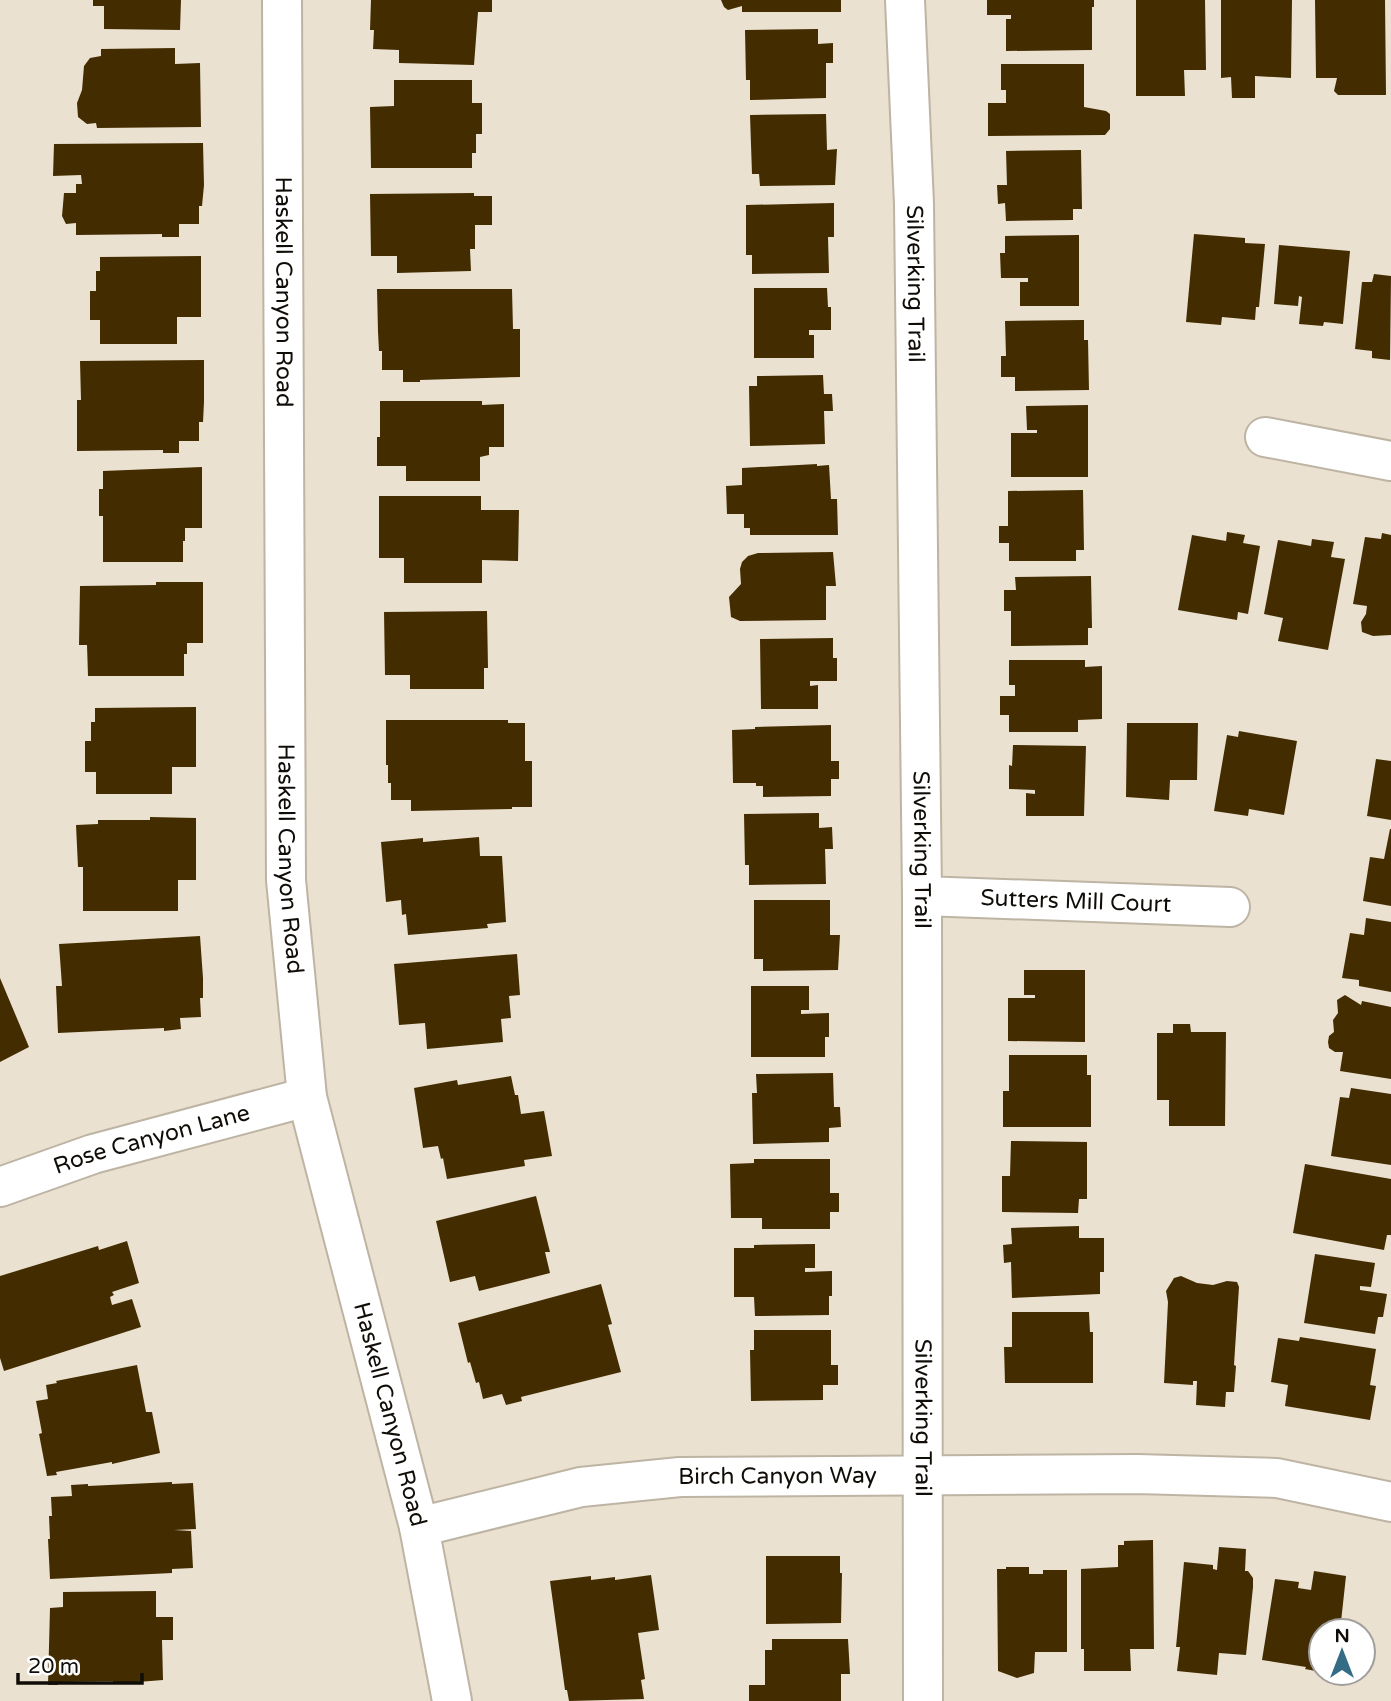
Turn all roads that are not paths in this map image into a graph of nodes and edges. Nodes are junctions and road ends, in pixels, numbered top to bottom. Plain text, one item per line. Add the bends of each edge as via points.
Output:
1 (282, 0) edge
2 (905, 0) edge
3 (1265, 437) dead end
4 (1391, 461) edge
5 (922, 895) junction
6 (1230, 906) dead end
7 (307, 1097) junction
8 (0, 1187) edge
9 (923, 1476) junction
10 (1391, 1502) edge
11 (419, 1527) junction
12 (452, 1701) edge
13 (923, 1701) edge

1 - 7 street, Haskell Canyon Road via 286,880
2 - 5 street, Silverking Trail via 914,204
3 - 4 street
5 - 6 street, Sutters Mill Court
5 - 9 street, Silverking Trail
7 - 8 street, Rose Canyon Lane via 93,1154
7 - 11 street, Haskell Canyon Road
9 - 10 street, Birch Canyon Way via 1277,1478
9 - 11 street, Birch Canyon Way via 680,1477 581,1487
9 - 13 street, Silverking Trail
11 - 12 street, Haskell Canyon Road

